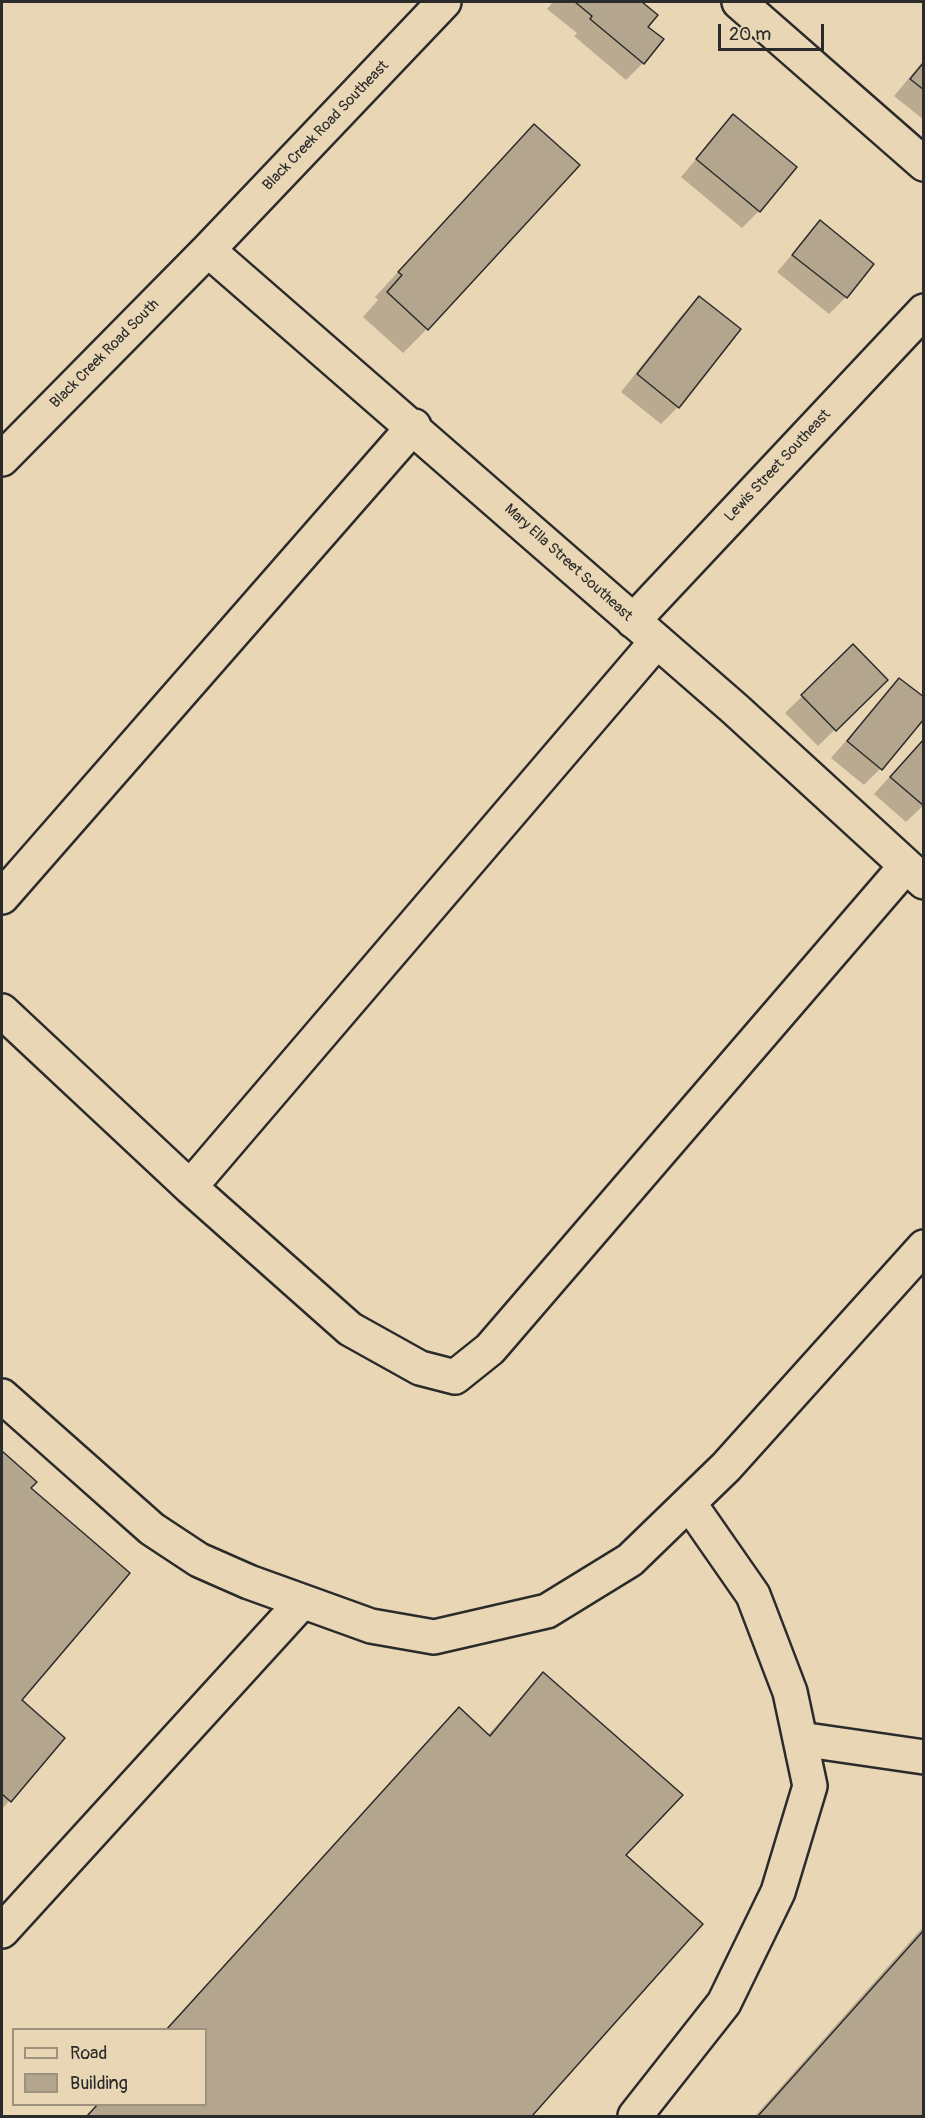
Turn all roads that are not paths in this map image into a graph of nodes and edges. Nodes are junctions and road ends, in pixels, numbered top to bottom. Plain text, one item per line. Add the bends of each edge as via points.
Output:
1 (444, 2) edge
2 (740, 2) edge
3 (924, 164) edge
4 (208, 249) junction
5 (924, 311) edge
6 (414, 426) junction
7 (2, 459) edge
8 (645, 631) junction
9 (914, 874) edge
10 (2, 897) edge
11 (2, 1011) edge
12 (190, 1187) junction
13 (924, 1246) edge
14 (2, 1396) edge
15 (689, 1503) junction
16 (302, 1602) junction
17 (800, 1738) junction
18 (924, 1757) edge
19 (2, 1931) edge
20 (635, 2116) edge

1 - 4 street, Black Creek Road Southeast
2 - 3 street
4 - 6 street, Mary Ella Street Southeast
4 - 7 street, Black Creek Road South
5 - 8 street, Lewis Street Southeast
6 - 8 street, Mary Ella Street Southeast
6 - 10 street
8 - 9 street, Mary Ella Street Southeast
8 - 12 street, Lewis Street Southeast
9 - 12 street via 490,1349 455,1377 420,1368 350,1329
11 - 12 street
13 - 15 street via 726,1467
14 - 16 street via 152,1529 199,1560
15 - 16 street via 630,1560 547,1611 434,1637 371,1626
15 - 17 street via 753,1595 790,1692
16 - 19 street
17 - 18 street
17 - 20 street via 810,1786 778,1892 724,2003

